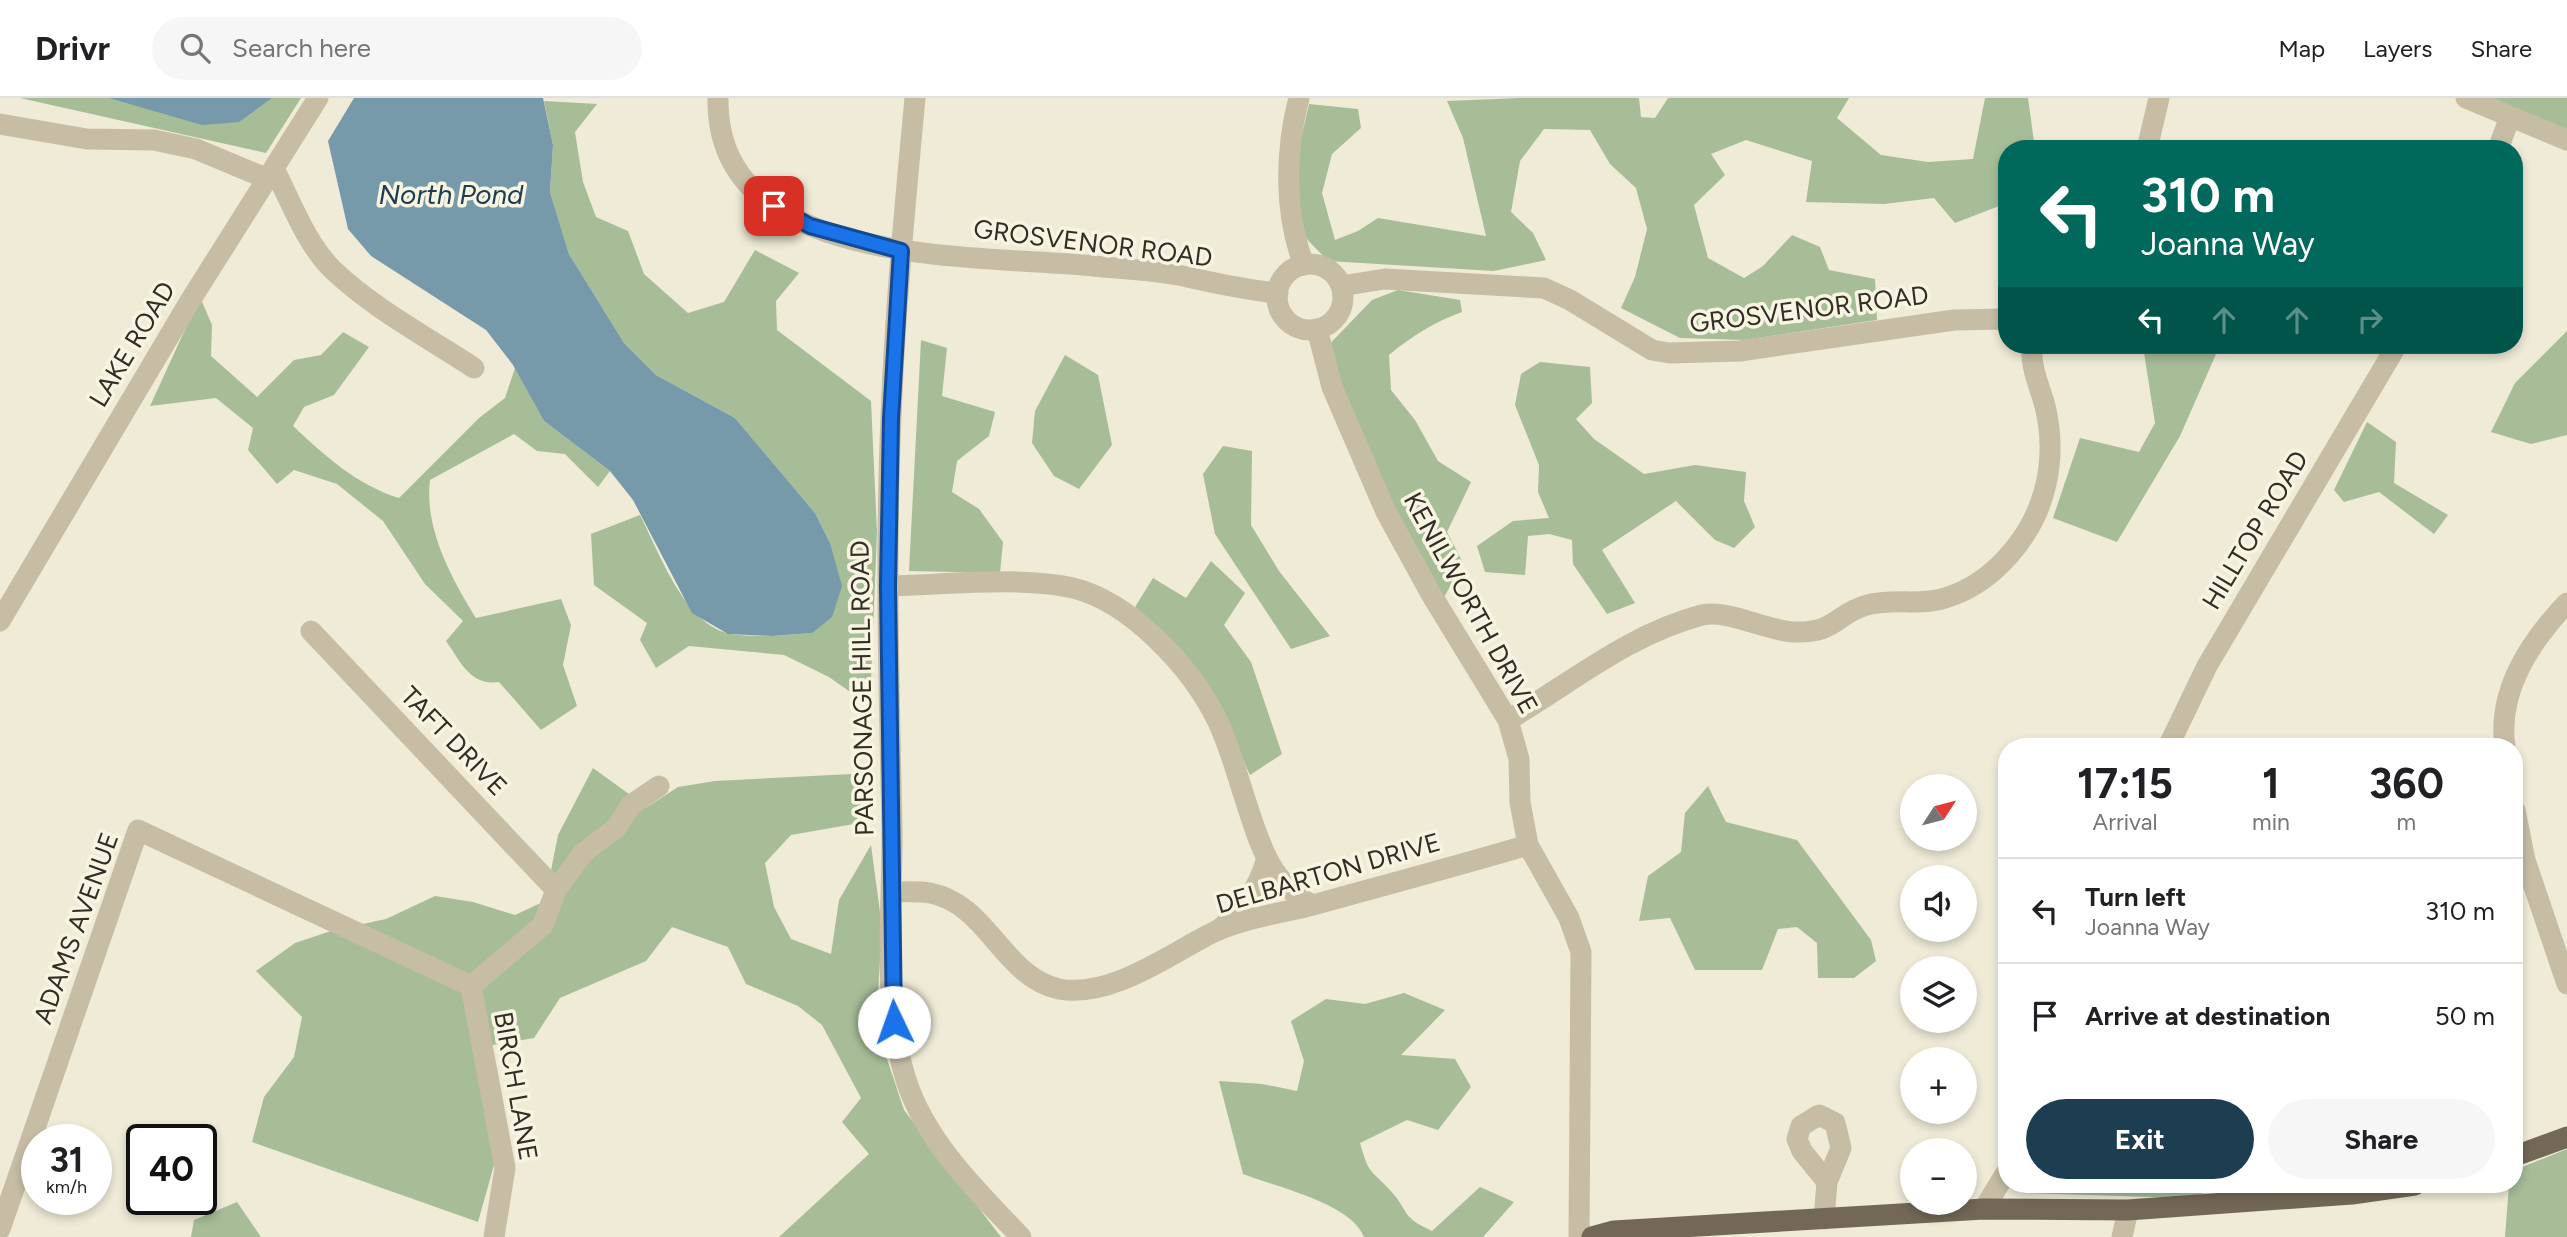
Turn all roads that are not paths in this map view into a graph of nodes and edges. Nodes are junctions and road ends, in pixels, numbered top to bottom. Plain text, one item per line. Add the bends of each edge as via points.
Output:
1 (318, 98) edge
2 (718, 98) edge
3 (915, 98) edge
4 (1299, 98) edge
5 (2159, 98) edge
6 (2466, 98) edge
7 (2510, 117) junction
8 (0, 124) edge
9 (2149, 140) edge
10 (2501, 140) edge
11 (2567, 140) edge
12 (271, 174) junction
13 (901, 251) junction
14 (1304, 265) junction
15 (1341, 286) junction
16 (1278, 293) junction
17 (1998, 320) edge
18 (1317, 329) junction
19 (2031, 354) edge
20 (2393, 354) edge
21 (474, 368) dead end
22 (888, 586) junction
23 (5, 598) edge
24 (2567, 603) edge
25 (0, 621) edge
26 (311, 631) dead end
27 (1508, 720) junction
28 (2172, 738) edge
29 (2503, 738) edge
30 (659, 786) dead end
31 (1528, 845) junction
32 (2523, 850) edge
33 (1266, 861) junction
34 (556, 890) junction
35 (893, 892) junction
36 (1312, 905) junction
37 (1218, 931) junction
38 (2567, 984) edge
39 (471, 986) junction
40 (2567, 1137) edge
41 (2523, 1153) edge
42 (1827, 1182) dead end
43 (1998, 1186) edge
44 (2359, 1193) edge
45 (1984, 1209) junction
46 (2127, 1210) junction
47 (1824, 1219) junction
48 (0, 1229) edge
49 (494, 1237) edge
50 (1021, 1237) edge
51 (1579, 1237) edge
52 (1592, 1237) edge
53 (2122, 1237) edge

1 - 12 street, LAKE ROAD
2 - 13 street, GROSVENOR ROAD via 722,139 746,183 810,226
3 - 13 street, PARSONAGE HILL ROAD
4 - 14 street via 1289,178 1295,243
5 - 9 street
6 - 7 street
7 - 10 street
7 - 11 street
8 - 12 street via 87,139 154,140
12 - 21 street via 332,269 380,307
12 - 23 street, LAKE ROAD
13 - 16 street, GROSVENOR ROAD via 1178,275 1239,290
13 - 22 street, PARSONAGE HILL ROAD
14 - 15 street via 1324,267
14 - 16 street via 1286,275
15 - 17 street, GROSVENOR ROAD via 1385,279 1544,288 1652,350 1669,353 1740,351 1954,320
15 - 18 street via 1339,314
16 - 18 street via 1280,310 1288,321 1300,328
18 - 27 street, KENILWORTH DRIVE via 1332,387 1386,512
19 - 27 street via 2050,436 2046,485 2027,531 2007,558 1981,579 1945,599 1881,601 1861,607 1828,628 1812,632 1759,627 1706,614 1668,625 1629,643
20 - 28 street, HILLTOP ROAD via 2207,666
22 - 33 street via 1040,583 1075,589 1110,603 1139,622 1191,681 1217,720
22 - 35 street, PARSONAGE HILL ROAD
23 - 25 street, LAKE ROAD
24 - 29 street via 2522,657 2509,697
26 - 34 street, TAFT DRIVE
27 - 31 street, KENILWORTH DRIVE via 1519,759
30 - 34 street via 631,805 616,828 583,853
31 - 36 street, DELBARTON DRIVE
31 - 51 street, KENILWORTH DRIVE via 1569,918 1581,952
32 - 38 street
33 - 36 street via 1285,886
33 - 37 street via 1247,904
34 - 39 street via 543,925
35 - 37 street, DELBARTON DRIVE via 931,893 962,907 1022,970 1061,989 1119,981
35 - 50 street, PARSONAGE HILL ROAD via 896,1041 907,1084 936,1139 962,1174
36 - 37 street, DELBARTON DRIVE
39 - 48 street, ADAMS AVENUE via 138,831
39 - 49 street, BIRCH LANE via 505,1168
40 - 41 main road
42 - 47 street
43 - 45 street
44 - 46 main road
45 - 46 main road
45 - 47 main road
46 - 53 street
47 - 52 main road via 1614,1231

